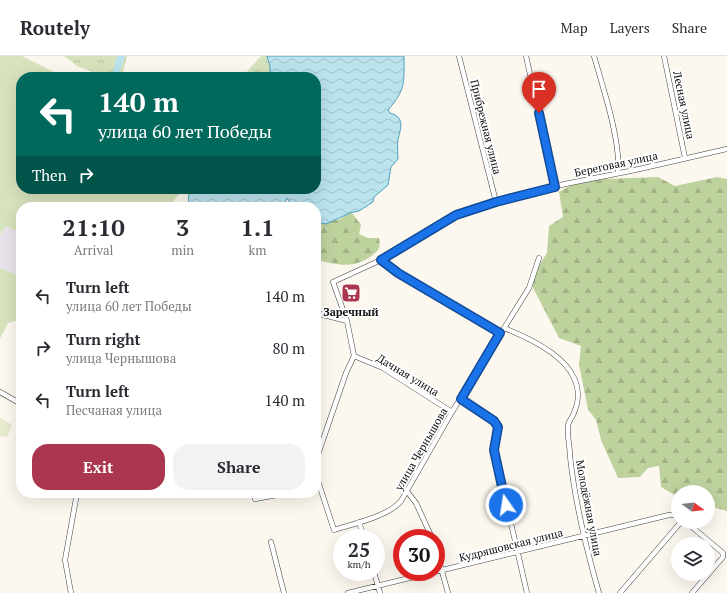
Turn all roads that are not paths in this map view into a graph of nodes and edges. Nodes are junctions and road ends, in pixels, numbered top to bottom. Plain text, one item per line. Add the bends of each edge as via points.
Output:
1 (459, 56) edge
2 (526, 56) edge
3 (594, 56) edge
4 (664, 56) edge
5 (727, 149) edge
6 (685, 158) junction
7 (618, 174) junction
8 (555, 187) junction
9 (496, 202) junction
10 (539, 258) dead end
11 (381, 260) junction
12 (321, 314) edge
13 (347, 321) junction
14 (504, 328) junction
15 (500, 333) junction
16 (354, 356) junction
17 (0, 392) edge
18 (461, 399) junction
19 (16, 401) edge
20 (452, 412) junction
21 (321, 446) edge
22 (406, 490) junction
23 (321, 495) edge
24 (76, 498) edge
25 (260, 498) edge
26 (255, 499) dead end
27 (671, 515) edge
28 (360, 522) junction
29 (362, 529) edge
30 (428, 529) edge
31 (675, 529) edge
32 (694, 529) edge
33 (583, 537) junction
34 (271, 542) dead end
35 (517, 552) junction
36 (445, 570) edge
37 (445, 580) edge
38 (377, 581) edge
39 (400, 581) edge
40 (379, 586) junction
41 (70, 593) edge
42 (284, 593) edge
43 (348, 593) edge
44 (380, 593) edge
45 (448, 593) edge
46 (527, 593) edge
47 (598, 593) edge
48 (620, 593) edge
49 (692, 593) edge

1 - 9 street, Прибрежная улица
2 - 8 street
3 - 7 street via 615,136
4 - 6 street, Лесная улица
5 - 6 street, Береговая улица
6 - 7 street, Береговая улица
7 - 8 street, Береговая улица
8 - 9 street, Береговая улица
9 - 11 street, Береговая улица via 449,218
10 - 14 street, улица Чернышова via 529,288
11 - 13 street, Береговая улица via 333,282
11 - 15 street via 398,273
12 - 13 street
13 - 16 street, Береговая улица
14 - 15 street, улица Чернышова
14 - 33 street, Молодёжная улица via 550,352 560,359 574,377 578,401 568,426 572,474
15 - 18 street, улица Чернышова
16 - 20 street, Дачная улица via 383,368
16 - 21 street
17 - 19 street
18 - 20 street, улица Чернышова
18 - 35 street via 494,421 498,427 494,444 495,454
20 - 22 street, улица Чернышова
22 - 28 street, улица Чернышова via 396,507
22 - 30 street via 416,503
23 - 28 street, улица Чернышова via 334,530
24 - 41 street via 65,560
25 - 26 street
27 - 33 street, Кудряшовская улица
28 - 29 street
31 - 48 street
32 - 49 street via 723,553 723,558
33 - 35 street, Кудряшовская улица
33 - 47 street, Молодёжная улица
34 - 42 street
35 - 36 street, Кудряшовская улица
35 - 46 street
37 - 45 street
38 - 40 street
39 - 40 street, Кудряшовская улица
40 - 43 street, Кудряшовская улица
40 - 44 street

